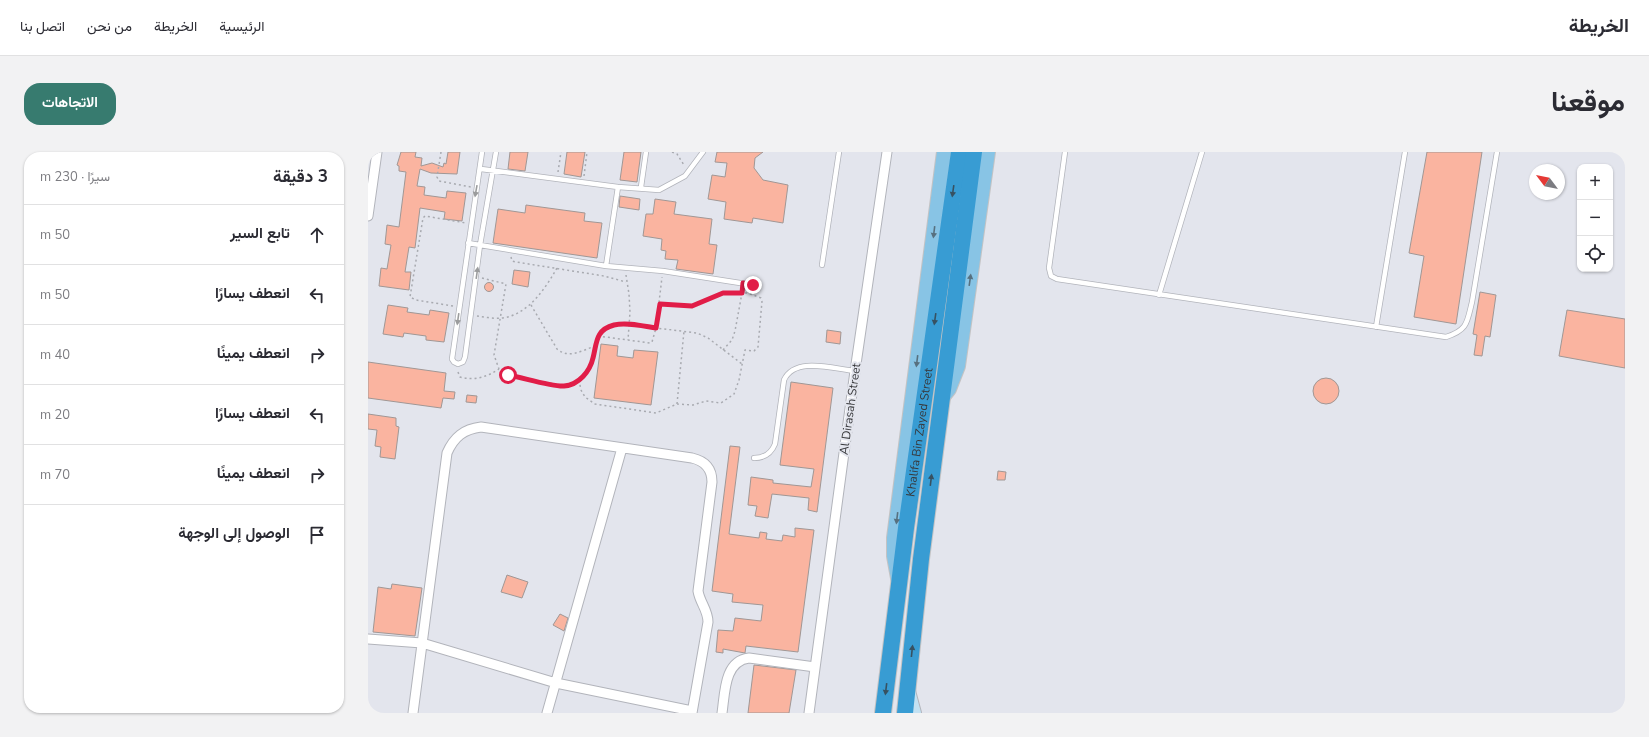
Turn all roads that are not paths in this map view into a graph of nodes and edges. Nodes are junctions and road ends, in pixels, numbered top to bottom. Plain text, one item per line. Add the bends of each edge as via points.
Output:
1 (377, 152) edge
2 (482, 152) edge
3 (496, 152) edge
4 (646, 152) edge
5 (703, 152) edge
6 (839, 152) edge
7 (887, 152) edge
8 (944, 152) edge
9 (958, 152) edge
10 (974, 152) edge
11 (988, 152) edge
12 (1065, 152) edge
13 (1202, 152) edge
14 (1405, 152) edge
15 (1497, 152) edge
16 (481, 169) junction
17 (494, 170) junction
18 (618, 187) junction
19 (641, 187) junction
20 (368, 216) edge
21 (468, 243) junction
22 (480, 245) junction
23 (822, 265) dead end
24 (606, 266) junction
25 (753, 285) dead end
26 (1159, 295) junction
27 (1376, 327) junction
28 (855, 371) junction
29 (942, 398) junction
30 (622, 448) junction
31 (754, 458) dead end
32 (899, 581) junction
33 (368, 639) edge
34 (422, 644) junction
35 (815, 666) junction
36 (556, 683) junction
37 (908, 689) junction
38 (692, 712) edge
39 (413, 713) edge
40 (548, 713) edge
41 (722, 713) edge
42 (809, 713) edge
43 (883, 713) edge
44 (905, 713) edge
45 (915, 713) edge

1 - 20 street
2 - 16 lane
3 - 17 lane
4 - 19 lane
5 - 19 lane via 689,171 670,185 659,190
6 - 23 lane
7 - 28 street, Al Dirasah Street
8 -> 32 main road via 894,538 894,556
9 -> 32 highway, Khalifa Bin Zayed Street
10 - 29 highway, Khalifa Bin Zayed Street
29 -> 11 main road via 949,389 958,366
12 - 26 lane via 1049,268 1052,276 1057,279
13 - 26 lane
14 - 27 lane
15 - 27 lane via 1467,323 1459,333 1446,337
16 - 17 lane
16 -> 21 lane
17 - 18 lane
17 - 22 lane
18 - 19 lane
18 - 24 lane
21 - 22 lane
21 -> 22 lane via 452,359 458,364 463,362 465,357
22 - 24 lane
24 - 25 lane via 663,271
26 - 27 lane
28 - 31 lane via 803,365 790,371 784,380 775,444 769,454
28 - 35 street, Al Dirasah Street
37 -> 29 highway, Khalifa Bin Zayed Street via 921,559
30 - 34 street via 481,427 468,430 456,437 447,453
30 - 36 street
30 - 38 street via 698,459 710,471 712,482 698,591 707,612 708,622
32 -> 43 highway, Khalifa Bin Zayed Street
33 - 34 street
34 - 36 street
34 - 39 street
35 - 41 street via 749,658 740,660 728,675
35 - 42 street, Al Dirasah Street
36 - 38 street
36 - 40 street
37 - 44 highway, Khalifa Bin Zayed Street
37 - 45 street

